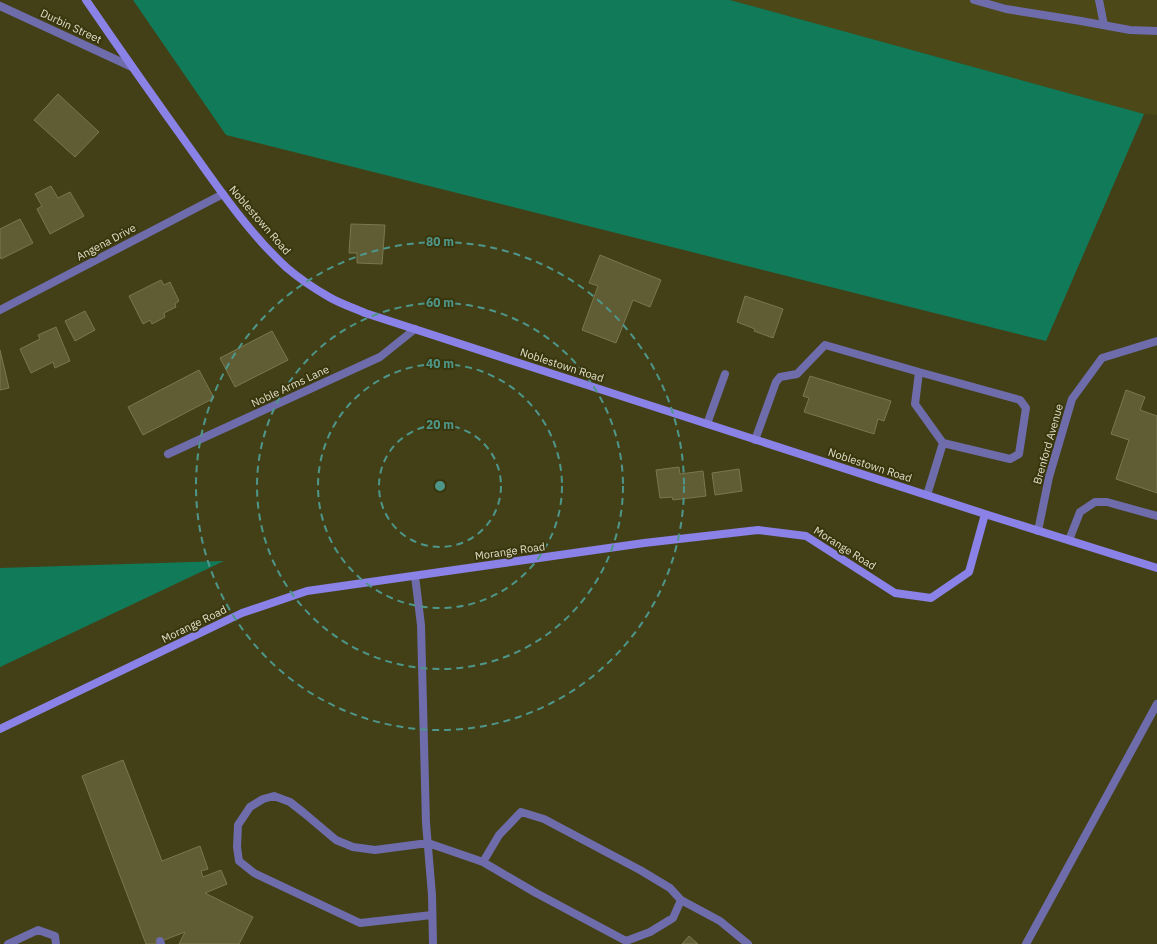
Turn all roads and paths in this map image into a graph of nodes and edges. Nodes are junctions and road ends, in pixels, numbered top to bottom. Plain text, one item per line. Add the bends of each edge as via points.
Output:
1 (86, 0) edge
2 (974, 0) edge
3 (1099, 0) edge
4 (0, 6) edge
5 (1104, 25) junction
6 (1157, 31) edge
7 (132, 67) junction
8 (223, 194) junction
9 (0, 310) edge
10 (415, 329) junction
11 (1157, 341) edge
12 (919, 372) junction
13 (725, 374) dead end
14 (707, 424) junction
15 (756, 440) junction
16 (943, 443) junction
17 (168, 454) dead end
18 (927, 495) junction
19 (985, 514) junction
20 (1157, 516) edge
21 (1038, 530) junction
22 (1069, 540) junction
23 (1157, 568) edge
24 (415, 576) junction
25 (1157, 704) edge
26 (0, 729) edge
27 (428, 843) junction
28 (483, 862) junction
29 (681, 900) junction
30 (432, 915) junction
31 (8, 944) edge
32 (56, 944) edge
33 (433, 944) edge
34 (748, 944) edge
35 (1026, 944) edge

1 - 7 main road, Noblestown Road
2 - 5 street via 1006,9
3 - 5 street
4 - 7 street, Durbin Street
5 - 6 street via 1130,30
7 - 8 main road, Noblestown Road
8 - 9 street, Angena Drive
8 - 10 main road, Noblestown Road via 266,247 308,284 330,298 358,310
10 - 14 main road, Noblestown Road
10 - 17 street, Noble Arms Lane via 380,357
11 - 21 street, Brenford Avenue via 1102,358 1072,399 1049,477
12 - 15 street via 825,345 797,374 780,377 776,382
12 - 16 street via 915,404
12 - 16 street via 1020,400 1026,408 1019,454 1010,459
13 - 14 street
14 - 15 main road, Noblestown Road
15 - 18 main road, Noblestown Road
16 - 18 street
18 - 19 main road, Noblestown Road
19 - 21 main road, Noblestown Road
19 - 24 main road, Morange Road via 969,572 932,598 895,593 806,536 758,530 644,543
20 - 22 street via 1107,502 1095,502 1080,512
21 - 22 main road, Noblestown Road
22 - 23 main road, Noblestown Road
24 - 26 main road, Morange Road via 307,591 242,613
24 - 27 street via 422,625
25 - 35 street
27 - 28 street
27 - 30 street
27 - 30 street via 375,850 353,847 336,840 290,802 274,796 250,807 238,825 239,861 254,874 360,923
28 - 29 street via 626,941 650,932 673,918
28 - 29 street via 499,836 521,812 544,819 640,870 670,888
29 - 34 street via 720,921
30 - 33 street
31 - 32 street via 38,930 55,936

